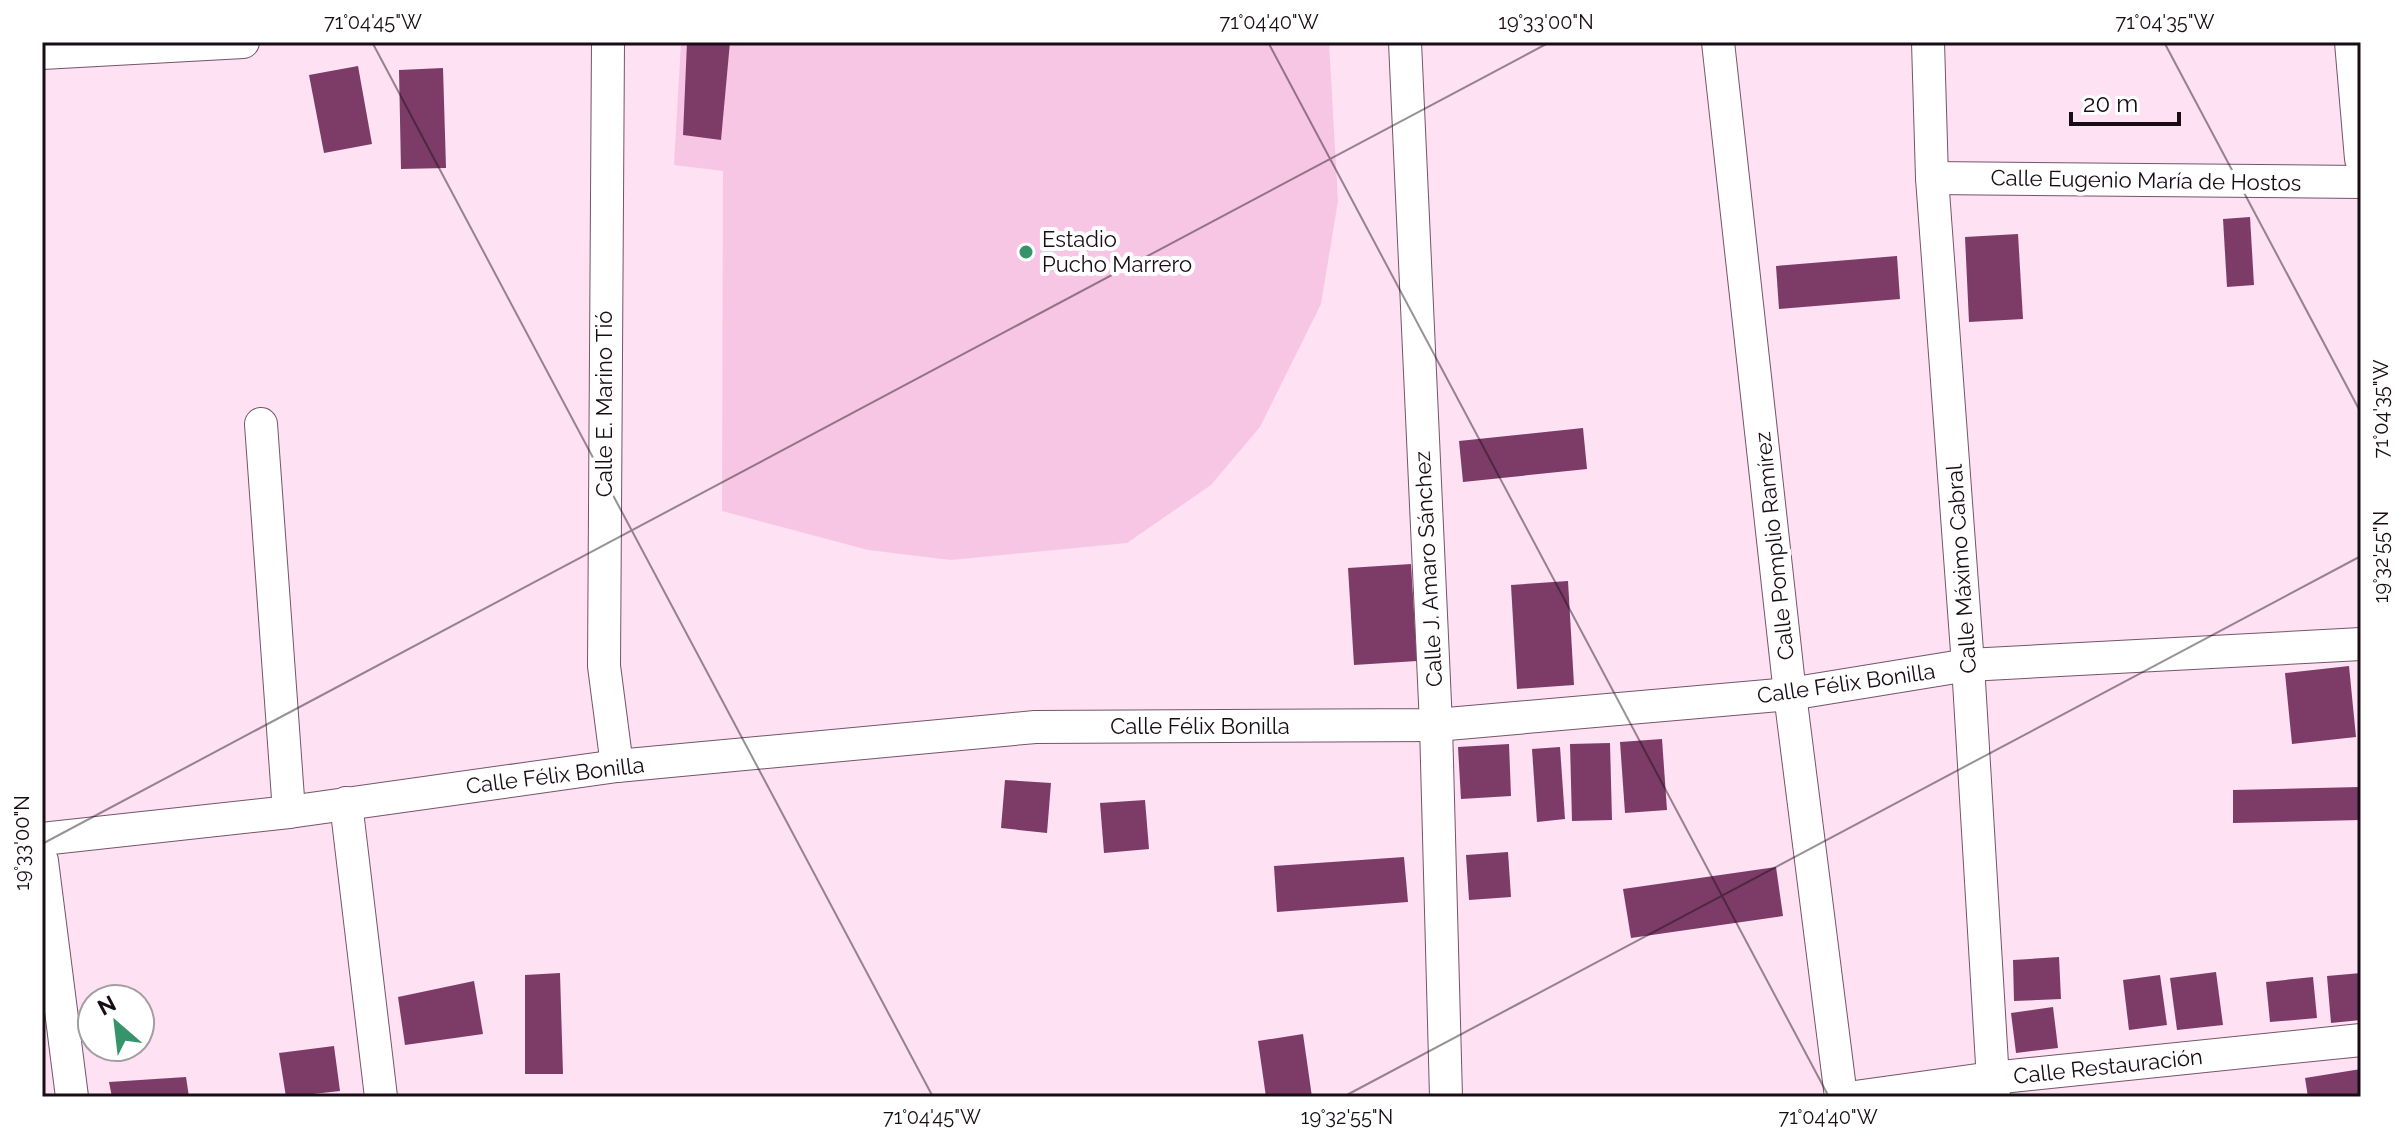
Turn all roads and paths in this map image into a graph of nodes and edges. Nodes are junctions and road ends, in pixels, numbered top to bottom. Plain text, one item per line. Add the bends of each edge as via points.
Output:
1 (243, 42) edge
2 (608, 42) edge
3 (1405, 42) edge
4 (1718, 42) edge
5 (1928, 42) edge
6 (2351, 42) edge
7 (42, 53) edge
8 (2361, 159) edge
9 (1932, 178) junction
10 (2361, 182) edge
11 (261, 424) dead end
12 (2361, 644) edge
13 (1968, 665) junction
14 (1790, 694) junction
15 (1436, 725) junction
16 (617, 766) junction
17 (346, 803) junction
18 (289, 812) junction
19 (42, 839) edge
20 (42, 861) edge
21 (2361, 1040) edge
22 (1993, 1088) edge
23 (72, 1097) edge
24 (381, 1097) edge
25 (1446, 1097) edge
26 (1841, 1097) edge
27 (1855, 1097) edge

1 - 7 street
2 - 16 street, Calle E. Marino Tió via 604,666
3 - 15 street, Calle J. Amaro Sánchez
4 - 14 street, Calle Pomplio Ramírez
5 - 9 street, Calle Máximo Cabral
6 - 8 street
9 - 10 street, Calle Eugenio María de Hostos
9 - 13 street, Calle Máximo Cabral
11 - 18 street
12 - 13 street, Calle Félix Bonilla
13 - 14 street, Calle Félix Bonilla
13 - 22 street, Calle Máximo Cabral
14 - 15 street, Calle Félix Bonilla
14 - 26 street, Calle Pomplio Ramírez
15 - 16 street, Calle Félix Bonilla via 1035,727
15 - 25 street, Calle J. Amaro Sánchez
16 - 17 street, Calle Félix Bonilla
17 - 18 street, Calle Félix Bonilla
17 - 24 street
18 - 19 street, Calle Félix Bonilla
20 - 23 street
21 - 22 street, Calle Restauración
22 - 27 street, Calle Restauración

